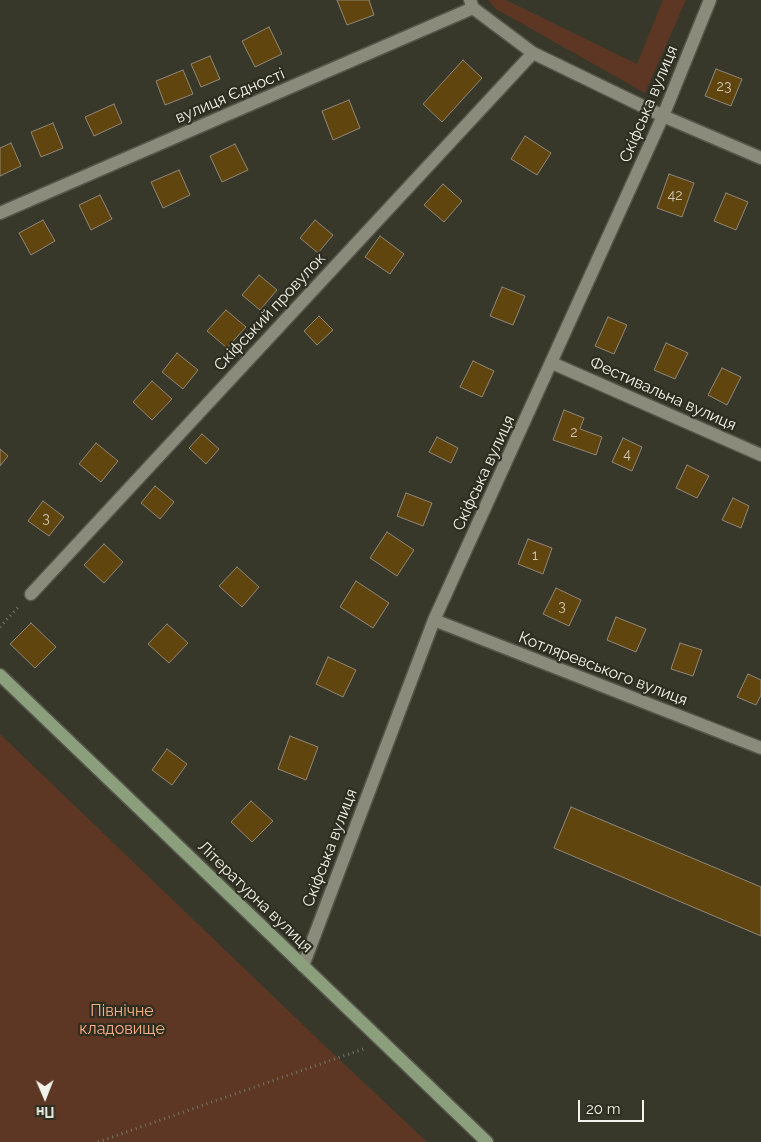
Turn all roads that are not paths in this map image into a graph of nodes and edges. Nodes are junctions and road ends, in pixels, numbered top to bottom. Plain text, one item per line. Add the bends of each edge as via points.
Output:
1 (710, 0) edge
2 (471, 4) edge
3 (533, 53) junction
4 (663, 116) junction
5 (761, 158) edge
6 (0, 214) edge
7 (552, 363) junction
8 (761, 455) edge
9 (31, 594) road end
10 (434, 620) junction
11 (0, 675) edge
12 (761, 748) edge
13 (303, 966) junction
14 (487, 1142) edge

1 - 4 street, Скіфська вулиця
2 - 3 street
2 - 6 street, вулиця Єдності
3 - 4 street
3 - 9 street, Скіфський провулок
4 - 5 street
4 - 7 street, Скіфська вулиця
7 - 8 street, Фестивальна вулиця
7 - 10 street, Скіфська вулиця
10 - 12 street, Котляревського вулиця
10 - 13 street, Скіфська вулиця
11 - 13 street, Літературна вулиця
13 - 14 street, Літературна вулиця

